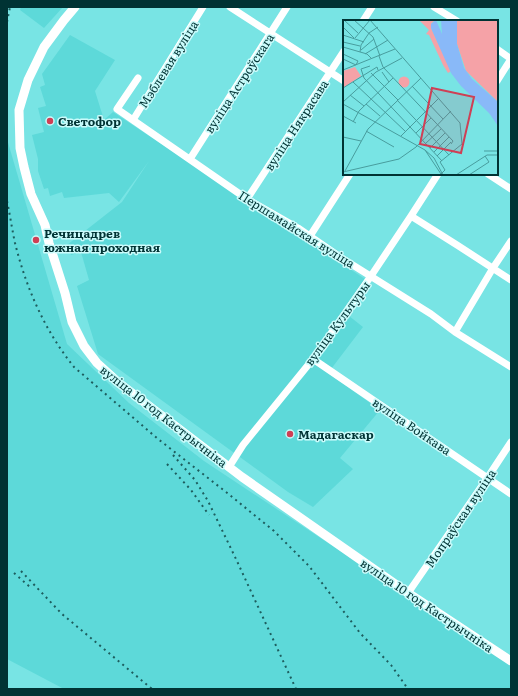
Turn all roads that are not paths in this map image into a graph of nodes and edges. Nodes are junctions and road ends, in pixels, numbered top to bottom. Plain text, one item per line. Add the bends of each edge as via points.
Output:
1 (75, 7) edge
2 (203, 7) edge
3 (230, 7) edge
4 (287, 7) edge
5 (372, 7) edge
6 (434, 7) edge
7 (449, 19) edge
8 (364, 20) edge
9 (271, 33) junction
10 (498, 50) edge
11 (343, 53) edge
12 (511, 59) edge
13 (330, 73) junction
14 (138, 78) dead end
15 (498, 79) edge
16 (343, 80) edge
17 (133, 120) junction
18 (190, 159) junction
19 (349, 175) edge
20 (437, 175) edge
21 (490, 175) edge
22 (511, 189) edge
23 (247, 199) junction
24 (411, 216) junction
25 (310, 236) junction
26 (511, 241) edge
27 (493, 268) junction
28 (371, 276) junction
29 (511, 280) edge
30 (455, 332) junction
31 (313, 358) junction
32 (511, 366) edge
33 (511, 442) edge
34 (229, 467) junction
35 (488, 478) junction
36 (511, 494) edge
37 (408, 593) junction
38 (511, 661) edge

1 - 34 street, вуліца 10 год Кастрычніка via 44,47 28,80 19,110 20,148 24,167 45,224 72,322 90,356 105,371
2 - 17 street, Мэблевая вуліца
3 - 9 street
4 - 9 street, вуліца Астроўскага
5 - 8 street
6 - 7 street
9 - 13 street
9 - 18 street, вуліца Астроўскага
10 - 12 street
11 - 13 street, вуліца Някрасава
12 - 15 street
13 - 16 street
13 - 23 street, вуліца Някрасава
14 - 17 street, Першамайская вуліца via 117,109
17 - 18 street, Першамайская вуліца
18 - 23 street, Першамайская вуліца
19 - 25 street
20 - 24 street, вуліца Культуры
21 - 22 street
23 - 25 street, Першамайская вуліца
24 - 27 street
24 - 28 street, вуліца Культуры
25 - 28 street, Першамайская вуліца
26 - 27 street
27 - 29 street
27 - 30 street
28 - 30 street, Першамайская вуліца
28 - 31 street, вуліца Культуры
30 - 32 street, Першамайская вуліца
31 - 34 street, вуліца Культуры via 243,445
31 - 35 street, вуліца Войкава
33 - 35 street, Мопраўская вуліца
34 - 37 street, вуліца 10 год Кастрычніка
35 - 36 street, вуліца Войкава
35 - 37 street, Мопраўская вуліца
37 - 38 street, вуліца 10 год Кастрычніка

